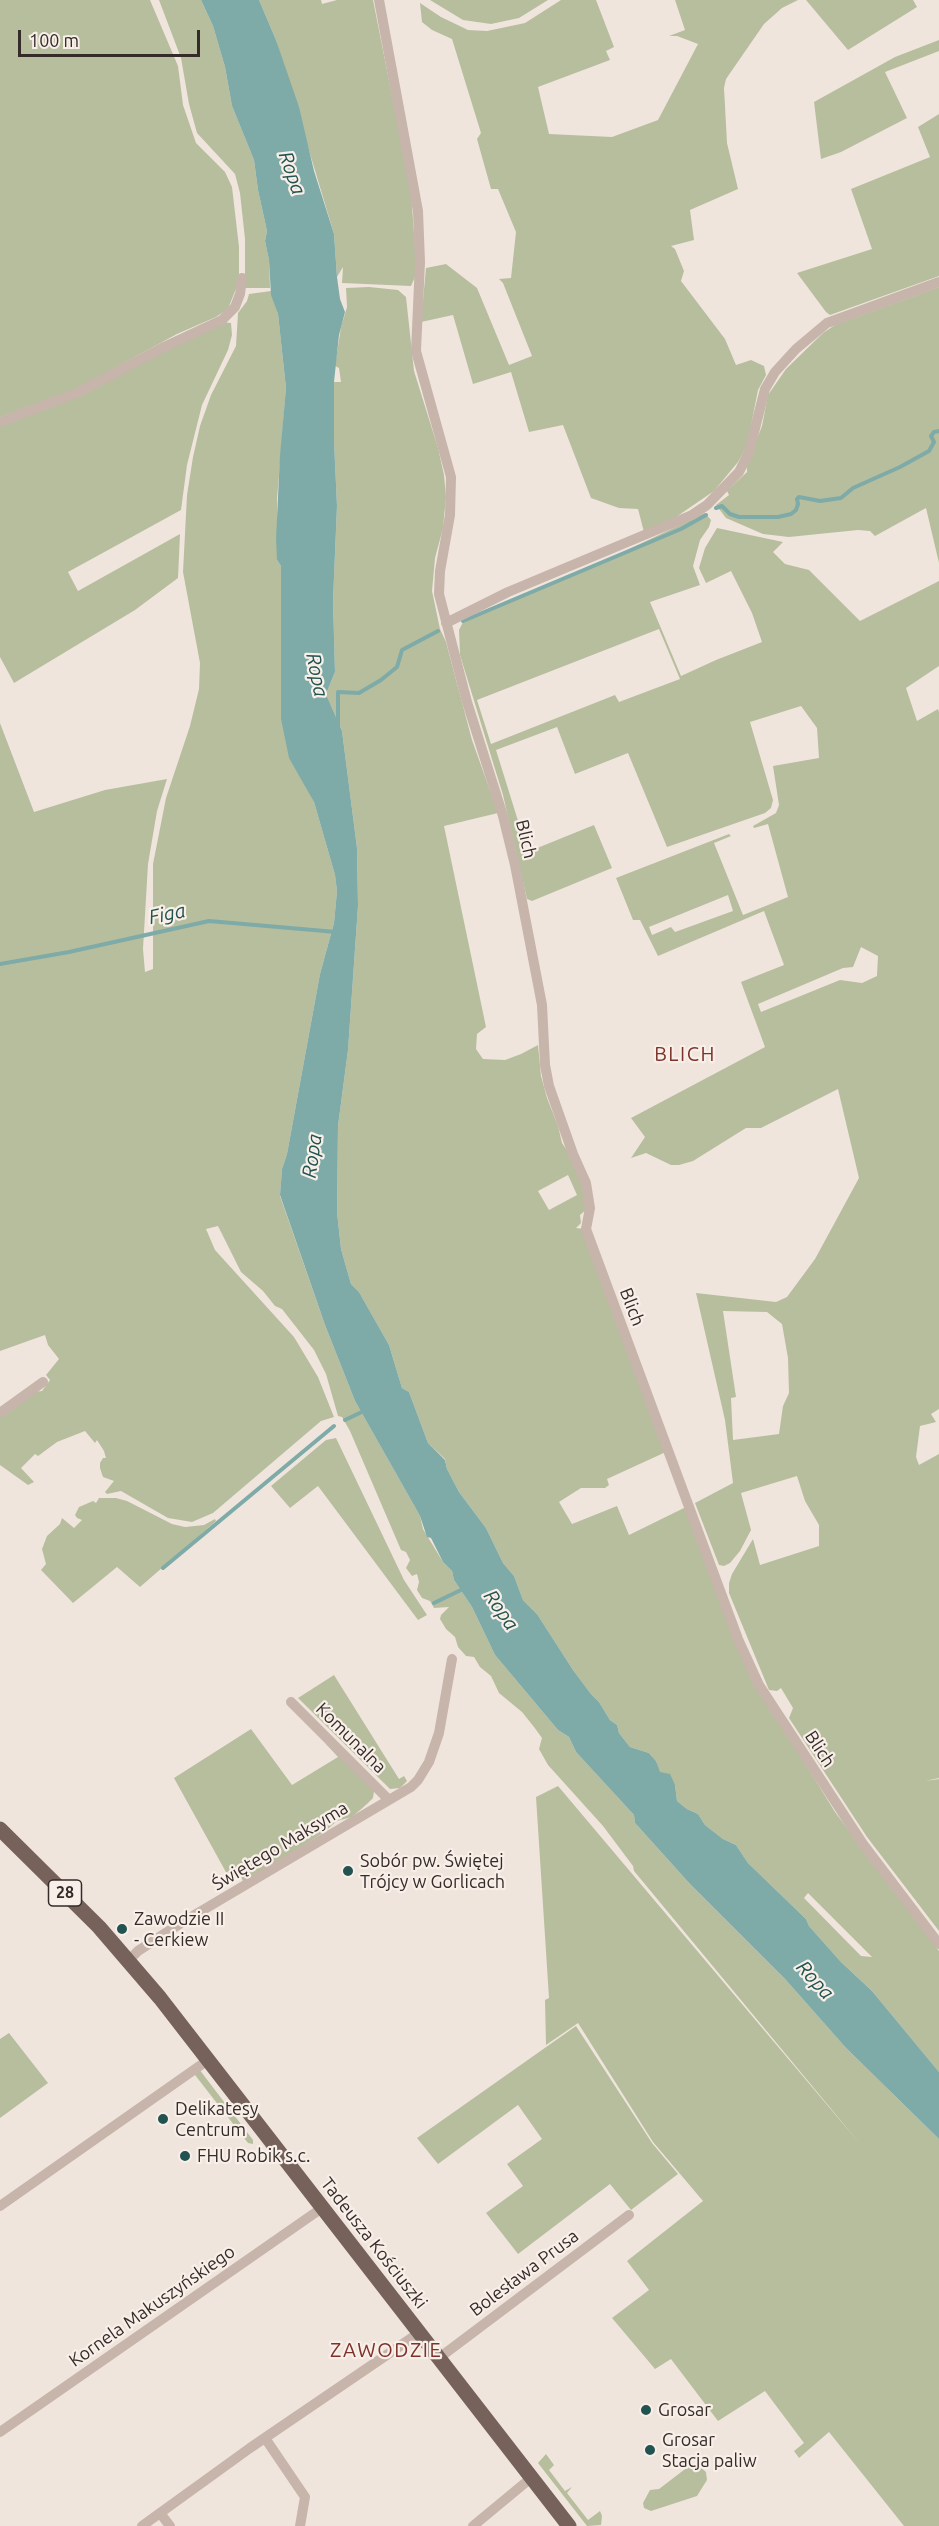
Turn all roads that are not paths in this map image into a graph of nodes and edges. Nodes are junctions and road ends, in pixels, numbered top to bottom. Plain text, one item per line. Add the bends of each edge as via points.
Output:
1 (379, 0) edge
2 (242, 278) dead end
3 (939, 282) edge
4 (0, 422) edge
5 (446, 623) junction
6 (43, 1383) dead end
7 (0, 1413) edge
8 (452, 1659) dead end
9 (291, 1702) dead end
10 (388, 1798) junction
11 (0, 1828) edge
12 (939, 1944) edge
13 (129, 1960) junction
14 (208, 2060) junction
15 (0, 2206) edge
16 (322, 2208) junction
17 (629, 2215) dead end
18 (419, 2333) junction
19 (439, 2358) junction
20 (0, 2432) edge
21 (265, 2438) junction
22 (531, 2478) junction
23 (160, 2513) junction
24 (142, 2526) edge
25 (170, 2526) edge
26 (300, 2526) edge
27 (473, 2526) edge
28 (569, 2526) edge

1 - 5 street, Blich via 418,211 416,351 451,477 450,515 439,574
2 - 4 street via 235,307 222,320 79,392
3 - 5 street via 828,323 796,349 765,388 749,452 739,472 707,505
5 - 12 street, Blich via 515,865 542,1005 545,1065 552,1098 586,1183 590,1208 586,1229 738,1639 759,1685 863,1844
6 - 7 street
8 - 10 street, Świętego Maksyma via 439,1733 429,1762 418,1780
9 - 10 street, Komunalna
10 - 13 street, Świętego Maksyma via 181,1923
11 - 13 main road, Tadeusza Kościuszki / 28
13 - 14 main road, Tadeusza Kościuszki / 28
14 - 15 street
14 - 16 main road, Tadeusza Kościuszki / 28
16 - 18 main road, Tadeusza Kościuszki / 28
16 - 20 street, Kornela Makuszyńskiego
17 - 19 street, Bolesława Prusa
18 - 19 main road, Tadeusza Kościuszki / 28
18 - 21 street
19 - 22 main road, Tadeusza Kościuszki / 28
21 - 23 street
21 - 26 street via 305,2496
22 - 27 street
22 - 28 main road, Tadeusza Kościuszki / 28
23 - 24 street
23 - 25 street

